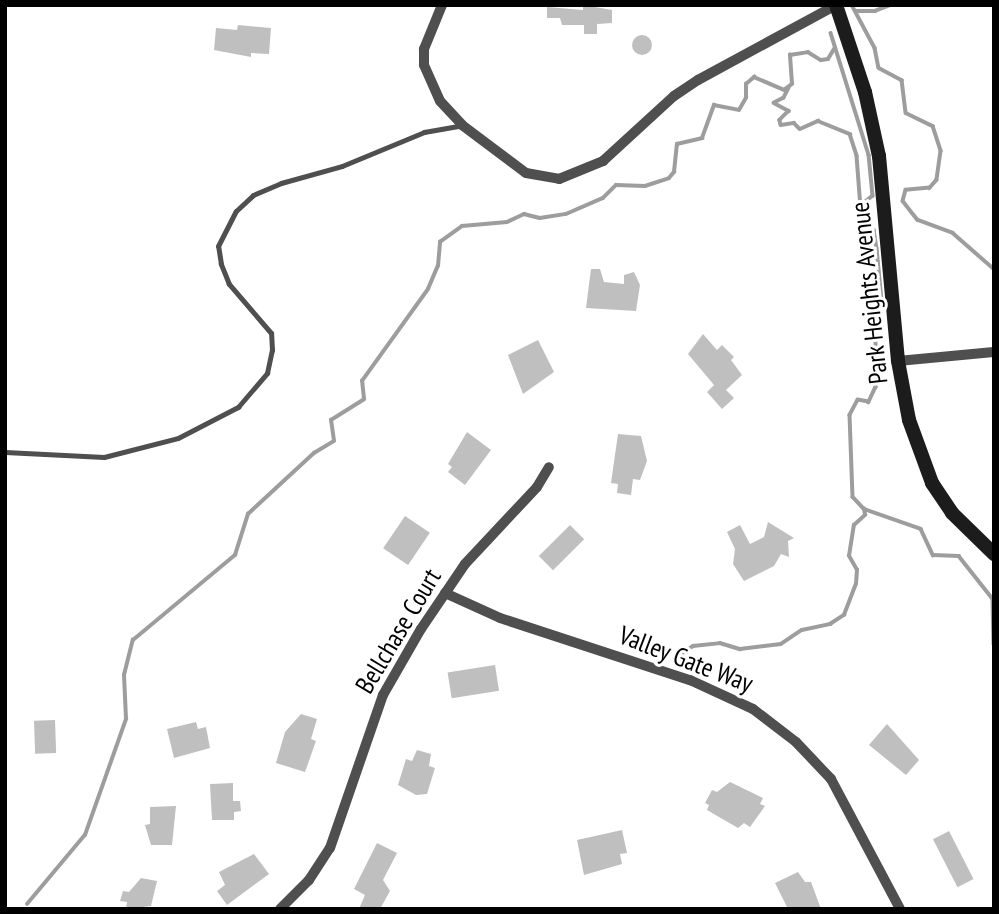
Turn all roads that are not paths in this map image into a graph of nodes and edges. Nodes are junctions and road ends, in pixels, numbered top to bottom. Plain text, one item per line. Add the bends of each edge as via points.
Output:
1 (442, 5) edge
2 (836, 5) edge
3 (462, 125) junction
4 (994, 352) edge
5 (898, 361) junction
6 (5, 452) edge
7 (549, 467) dead end
8 (994, 554) edge
9 (445, 593) junction
10 (280, 909) edge
11 (900, 909) edge

1 - 3 street via 428,32 424,65 440,101
2 - 3 street via 698,80 603,161 577,176 545,178 526,173
2 - 5 main road, Park Heights Avenue via 865,92 879,156
3 - 6 lane via 424,132 342,166 281,183 253,195 236,211 220,238 221,264 229,284 271,333 272,350 267,373 238,407 178,438 104,457
4 - 5 street
5 - 8 main road, Park Heights Avenue via 909,420 932,483 952,513
7 - 9 street, Bellchase Court via 537,487 488,535
9 - 10 street, Bellchase Court via 383,695 330,848 309,880
9 - 11 street, Valley Gate Way via 500,618 698,683 753,709 796,742 831,779

